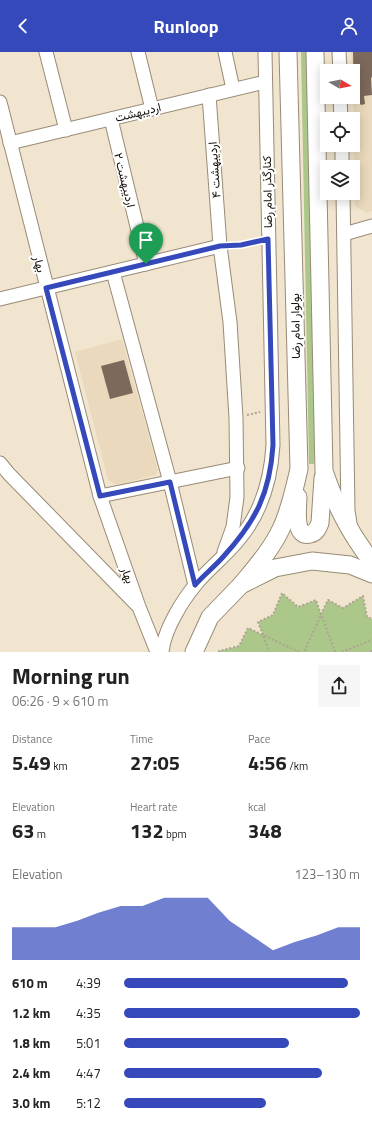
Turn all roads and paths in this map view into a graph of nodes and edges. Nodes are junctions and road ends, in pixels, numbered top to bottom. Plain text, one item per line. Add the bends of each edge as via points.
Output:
1 (46, 52) edge
2 (138, 52) edge
3 (226, 52) edge
4 (265, 52) edge
5 (288, 52) edge
6 (315, 52) edge
7 (339, 52) edge
8 (340, 64) edge
9 (265, 82) junction
10 (233, 89) junction
11 (209, 95) junction
12 (0, 102) edge
13 (152, 109) junction
14 (111, 119) junction
15 (66, 130) junction
16 (10, 143) junction
17 (343, 200) edge
18 (372, 226) edge
19 (344, 234) junction
20 (268, 239) junction
21 (220, 246) junction
22 (146, 264) junction
23 (113, 272) junction
24 (46, 288) junction
25 (0, 299) edge
26 (272, 409) junction
27 (236, 418) junction
28 (0, 463) edge
29 (238, 468) junction
30 (299, 469) junction
31 (324, 471) junction
32 (170, 482) junction
33 (100, 496) junction
34 (353, 536) junction
35 (222, 558) junction
36 (372, 562) edge
37 (372, 574) edge
38 (195, 585) junction
39 (241, 585) junction
40 (139, 607) junction
41 (321, 614) junction
42 (372, 619) edge
43 (263, 635) junction
44 (372, 640) edge
45 (158, 652) edge
46 (162, 652) edge
47 (194, 652) edge
48 (220, 652) edge
49 (269, 652) edge
50 (299, 652) edge
51 (304, 652) edge
52 (335, 652) edge
53 (342, 652) edge

1 - 15 street
2 - 13 street
3 - 10 street
4 - 9 street, کنارگذر امام رضا
5 - 30 main road, بولوار امام رضا
6 - 31 main road
7 - 8 street
9 - 10 street, اردیبهشت
9 - 20 street, کنارگذر امام رضا
10 - 11 street, اردیبهشت
11 - 13 street, اردیبهشت
11 - 21 street, اردیبهشت ۴
12 - 16 street, بهار
13 - 14 street, اردیبهشت
14 - 15 street, اردیبهشت
14 - 22 street, اردیبهشت ۲
15 - 16 street, اردیبهشت
16 - 24 street, بهار
17 - 19 street
18 - 19 street
19 - 34 street via 348,511
20 - 21 path via 248,244
20 - 26 street, کنارگذر امام رضا
21 - 22 street
21 - 27 street, اردیبهشت ۴ via 230,322
22 - 23 street
23 - 24 street
23 - 32 street
24 - 25 street
24 - 33 street, بهار
26 - 27 path
26 - 35 street, کنارگذر امام رضا via 272,461 261,505 240,538
27 - 29 street, اردیبهشت ۴
28 - 40 street
29 - 32 street
29 - 35 street, اردیبهشت ۴ via 233,527
30 - 31 main road via 297,523 299,530 306,534 315,532 320,523
30 - 39 main road, بولوار امام رضا via 291,504 280,530 265,555
31 - 34 main road via 332,495
32 - 33 street
32 - 38 street
33 - 40 street, بهار
34 - 36 main road
35 - 38 street, کنارگذر امام رضا
37 - 39 main road via 350,564 312,561 275,568
38 - 46 street, کنارگذر امام رضا via 171,624 164,639
39 - 47 main road via 210,617
40 - 45 street, بهار
41 - 42 path via 328,600 343,608 363,596 368,617
41 - 43 path via 316,600 298,607 282,593 273,616 258,622
41 - 51 path
41 - 52 path
43 - 48 path via 248,628 239,646
43 - 49 path
43 - 50 path
44 - 53 path

